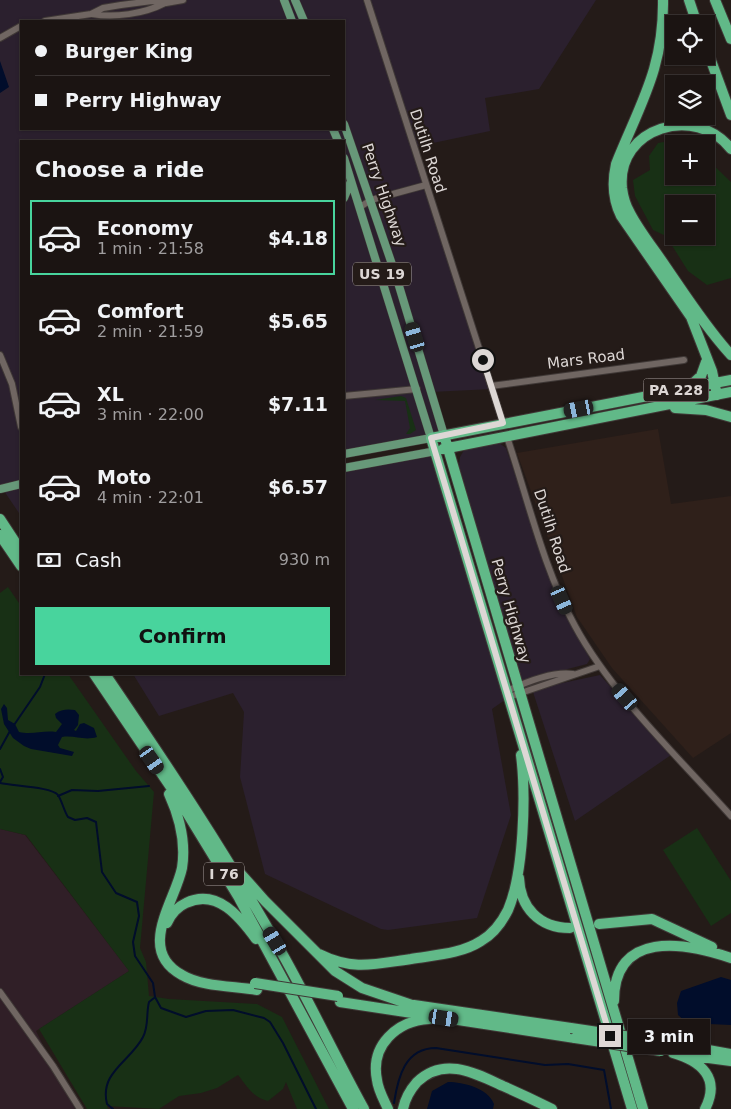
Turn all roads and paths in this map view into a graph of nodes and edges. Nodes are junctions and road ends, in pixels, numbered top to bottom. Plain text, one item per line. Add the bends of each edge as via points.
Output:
1 (183, 0) edge
2 (284, 0) edge
3 (295, 0) edge
4 (367, 0) edge
5 (663, 0) edge
6 (688, 0) edge
7 (715, 0) edge
8 (694, 15) edge
9 (51, 20) edge
10 (292, 20) edge
11 (304, 20) edge
12 (20, 27) edge
13 (0, 38) edge
14 (731, 39) edge
15 (713, 65) edge
16 (731, 115) edge
17 (345, 127) edge
18 (731, 149) edge
19 (345, 161) edge
20 (351, 179) junction
21 (426, 185) junction
22 (345, 195) edge
23 (371, 200) junction
24 (359, 204) junction
25 (0, 355) edge
26 (731, 355) edge
27 (684, 360) dead end
28 (706, 362) junction
29 (731, 380) edge
30 (715, 383) junction
31 (491, 386) junction
32 (688, 388) junction
33 (417, 389) junction
34 (731, 392) edge
35 (717, 395) junction
36 (345, 396) edge
37 (659, 408) junction
38 (731, 417) edge
39 (20, 422) edge
40 (503, 423) junction
41 (444, 435) junction
42 (507, 437) junction
43 (431, 438) junction
44 (448, 448) junction
45 (436, 451) junction
46 (345, 454) edge
47 (345, 468) edge
48 (20, 484) edge
49 (1, 489) edge
50 (0, 519) edge
51 (0, 535) edge
52 (20, 549) edge
53 (20, 565) edge
54 (600, 666) junction
55 (95, 675) edge
56 (106, 675) edge
57 (513, 691) junction
58 (517, 724) junction
59 (152, 760) junction
60 (731, 816) edge
61 (201, 819) junction
62 (518, 859) junction
63 (599, 924) dead end
64 (570, 928) dead end
65 (319, 954) junction
66 (731, 957) edge
67 (256, 986) junction
68 (0, 992) edge
69 (291, 992) junction
70 (339, 999) junction
71 (412, 1004) junction
72 (614, 1011) junction
73 (444, 1018) junction
74 (573, 1033) junction
75 (659, 1046) junction
76 (699, 1047) junction
77 (731, 1049) edge
78 (673, 1053) junction
79 (731, 1054) edge
80 (731, 1061) edge
81 (640, 1108) edge
82 (80, 1109) edge
83 (353, 1109) edge
84 (364, 1109) edge
85 (388, 1109) edge
86 (402, 1109) edge
87 (552, 1109) edge
88 (705, 1109) edge

1 - 9 street via 104,17 91,14
2 - 10 main road
3 - 11 main road
4 - 21 street, Dutilh Road
5 - 28 highway via 659,54 652,81 616,164 615,200 621,216 691,317
6 - 8 highway
7 - 14 highway
12 - 13 street
15 - 16 highway
17 - 23 main road, Perry Highway / US 19
18 - 26 highway via 712,131 697,126 688,124 662,128 643,138 630,153 622,180 630,213
19 - 20 main road, Perry Highway / US 19
20 - 22 main road
20 - 24 main road, Perry Highway / US 19
21 - 23 street
21 - 31 street, Dutilh Road
23 - 24 street
23 - 41 main road, Perry Highway / US 19
24 - 33 main road, Perry Highway / US 19
25 - 39 street via 12,384
27 - 31 street, Mars Road
28 - 30 highway
28 - 32 highway via 700,376
29 - 30 highway, PA 228
30 - 32 highway, PA 228
30 - 35 highway
31 - 40 street, Dutilh Road
32 - 40 highway, PA 228
33 - 36 street
33 - 43 main road, Perry Highway / US 19
34 - 35 highway, PA 228
35 - 37 highway, PA 228
37 - 38 highway via 706,410
37 - 42 highway, PA 228
40 - 41 highway, PA 228
41 - 43 highway, PA 228
41 - 44 highway, Perry Highway / US 19
42 - 44 highway, PA 228
42 - 54 street, Dutilh Road via 558,591 575,627
43 - 45 highway, Perry Highway / US 19
43 - 46 main road
44 - 45 highway, PA 228
44 - 57 highway, Perry Highway / US 19
45 - 47 main road
45 - 57 highway, Perry Highway / US 19
48 - 49 main road
50 - 52 highway
51 - 53 highway
54 - 57 street via 573,674 564,672
54 - 60 street, Dutilh Road
55 - 59 highway, I 76
56 - 61 highway, I 76
57 - 58 highway, Perry Highway / US 19
57 - 72 highway, Perry Highway / US 19
58 - 62 highway via 524,789
58 - 81 highway, Perry Highway / US 19
59 - 67 highway via 176,811 183,846 179,879 161,928 164,956 175,970 190,979
59 - 69 highway, I 76 via 239,898
61 - 65 highway via 258,894
61 - 84 highway, I 76 via 283,955
62 - 64 highway via 520,888 527,908 546,924
62 - 65 highway via 512,898 505,915 491,934 477,944 450,953 360,966 340,963
63 - 66 highway via 656,920
65 - 71 highway via 352,983
66 - 72 highway via 684,946 658,946 639,951 618,973
67 - 69 highway via 194,975 181,969 169,955 165,944 166,925 171,915 181,905 196,899 225,905 248,928
67 - 70 highway, bridge
68 - 82 street
69 - 83 highway, I 76
70 - 71 highway
70 - 73 highway
71 - 74 highway
72 - 81 highway, Perry Highway / US 19
73 - 74 highway
73 - 85 highway via 412,1021 398,1028 384,1042 377,1056 376,1070 378,1087
74 - 75 highway, bridge
75 - 76 highway
75 - 78 highway
76 - 77 highway
76 - 79 highway
78 - 80 highway
78 - 88 highway via 694,1060 707,1074 711,1093
86 - 87 highway via 420,1080 434,1071 450,1068 471,1071

